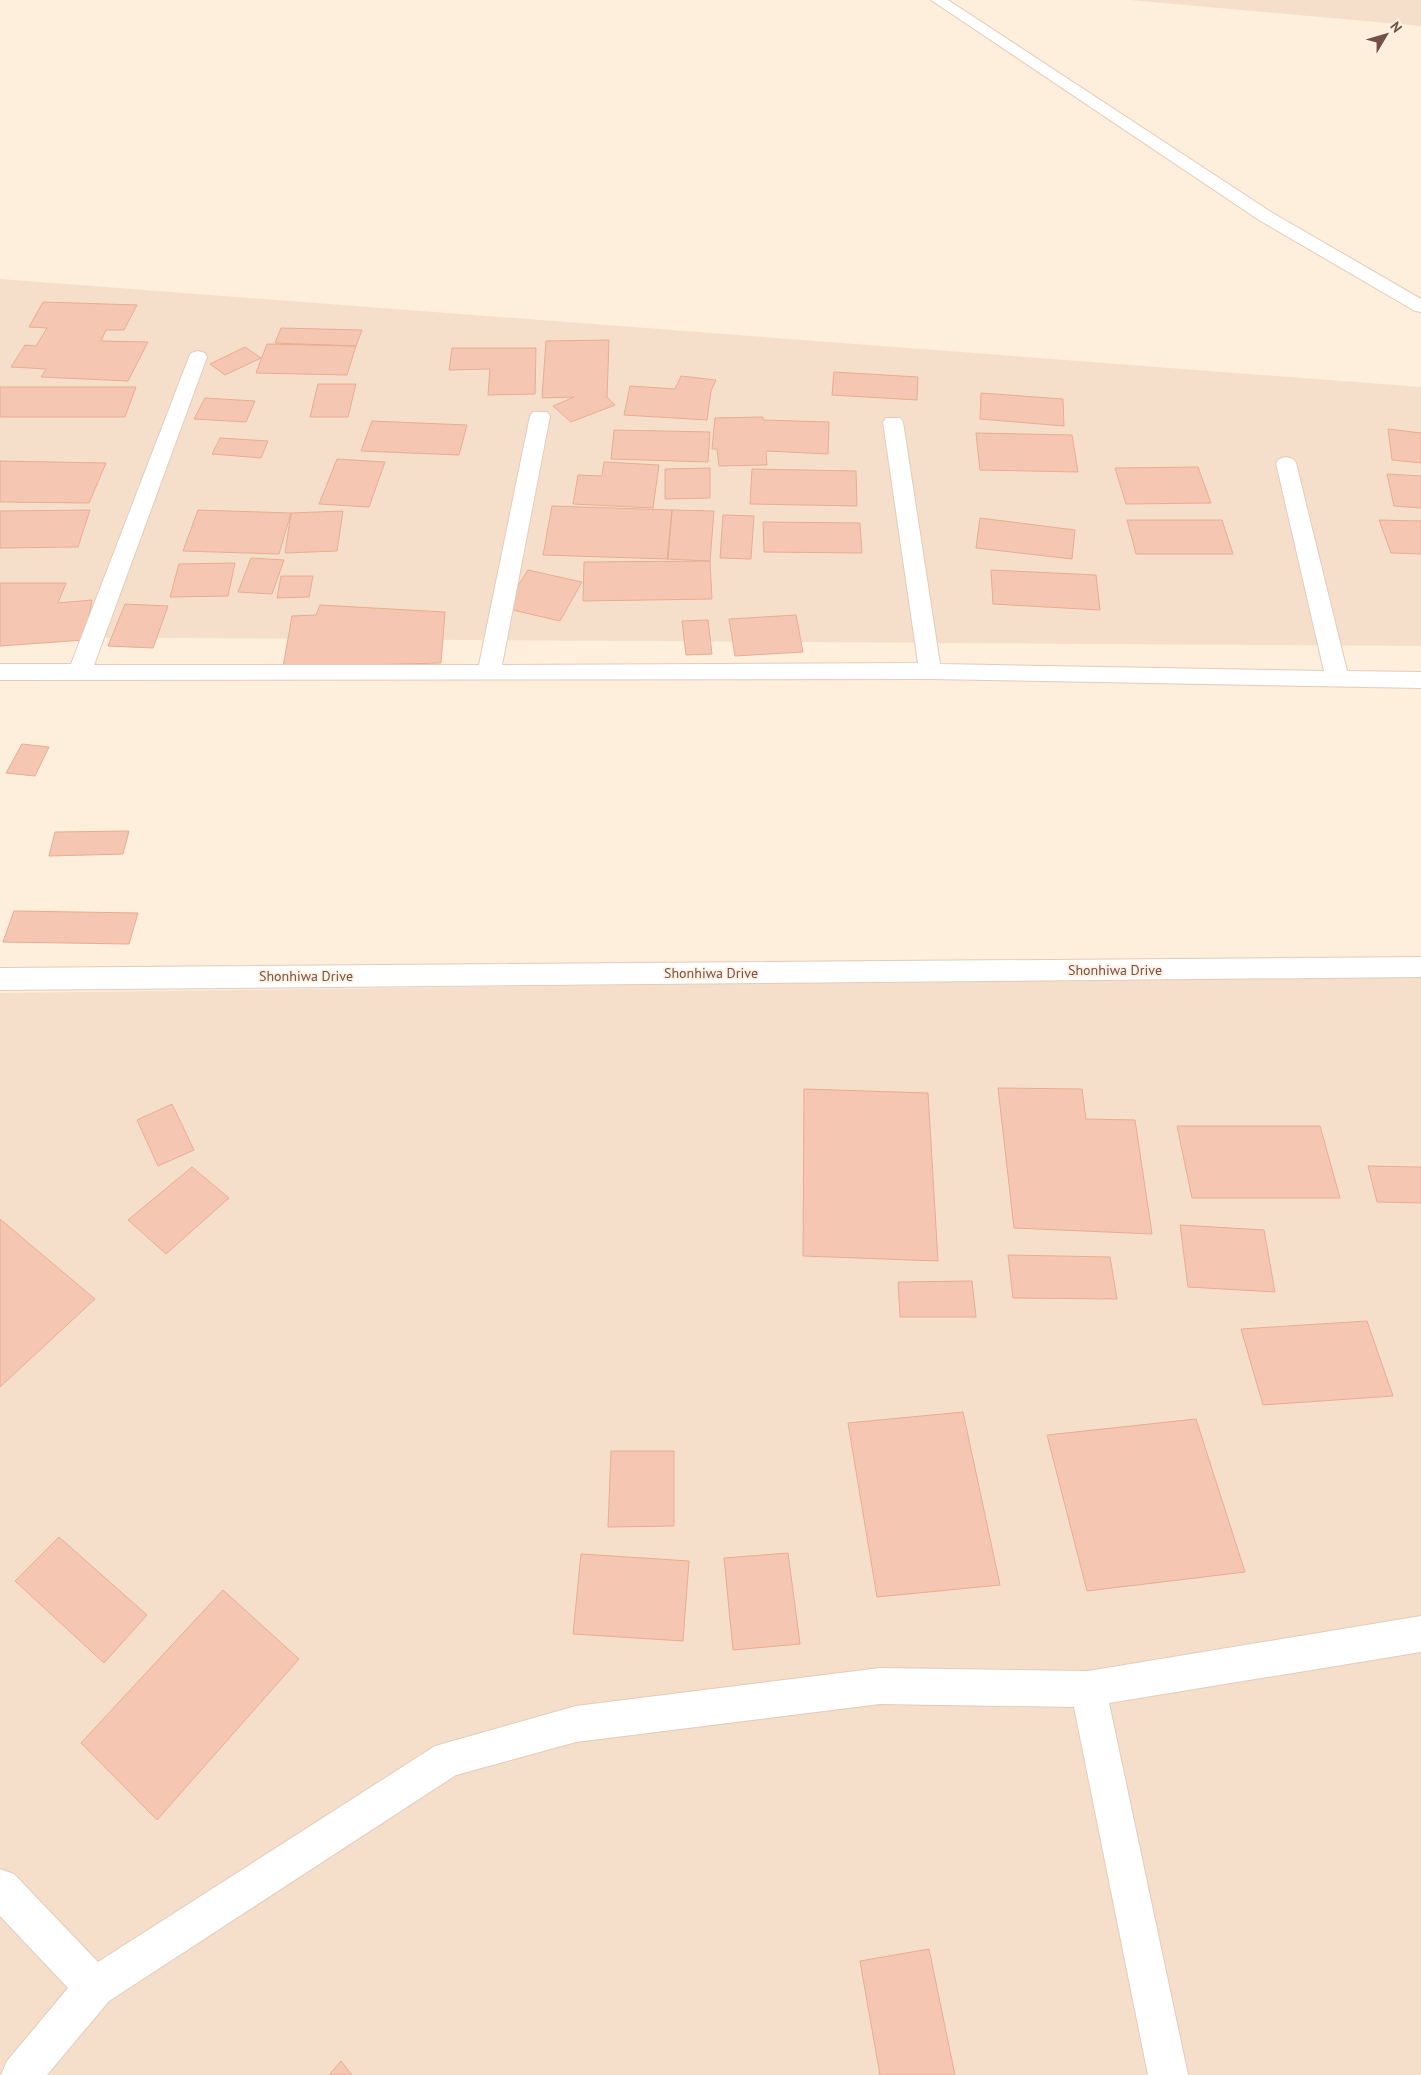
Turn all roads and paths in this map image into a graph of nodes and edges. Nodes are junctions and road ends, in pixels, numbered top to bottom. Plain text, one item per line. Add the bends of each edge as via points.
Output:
1 (938, 0) edge
2 (1421, 307) edge
3 (198, 357) dead end
4 (540, 416) dead end
5 (893, 422) dead end
6 (1286, 463) dead end
7 (930, 671) junction
8 (0, 672) edge
9 (80, 672) junction
10 (489, 673) junction
11 (1337, 678) junction
12 (1421, 680) edge
13 (1421, 967) edge
14 (0, 978) edge
15 (1421, 1634) edge
16 (1088, 1689) junction
17 (0, 1888) edge
18 (95, 1987) junction
19 (21, 2075) edge
20 (1168, 2075) edge

1 - 2 street via 1265,216
3 - 9 street
4 - 10 street
5 - 7 street
6 - 11 street
7 - 10 street
7 - 11 street
8 - 9 street
9 - 10 street
11 - 12 street
13 - 14 street, Shonhiwa Drive
15 - 16 street
16 - 18 street via 880,1686 576,1724 448,1759
16 - 20 street
17 - 18 street
18 - 19 street

